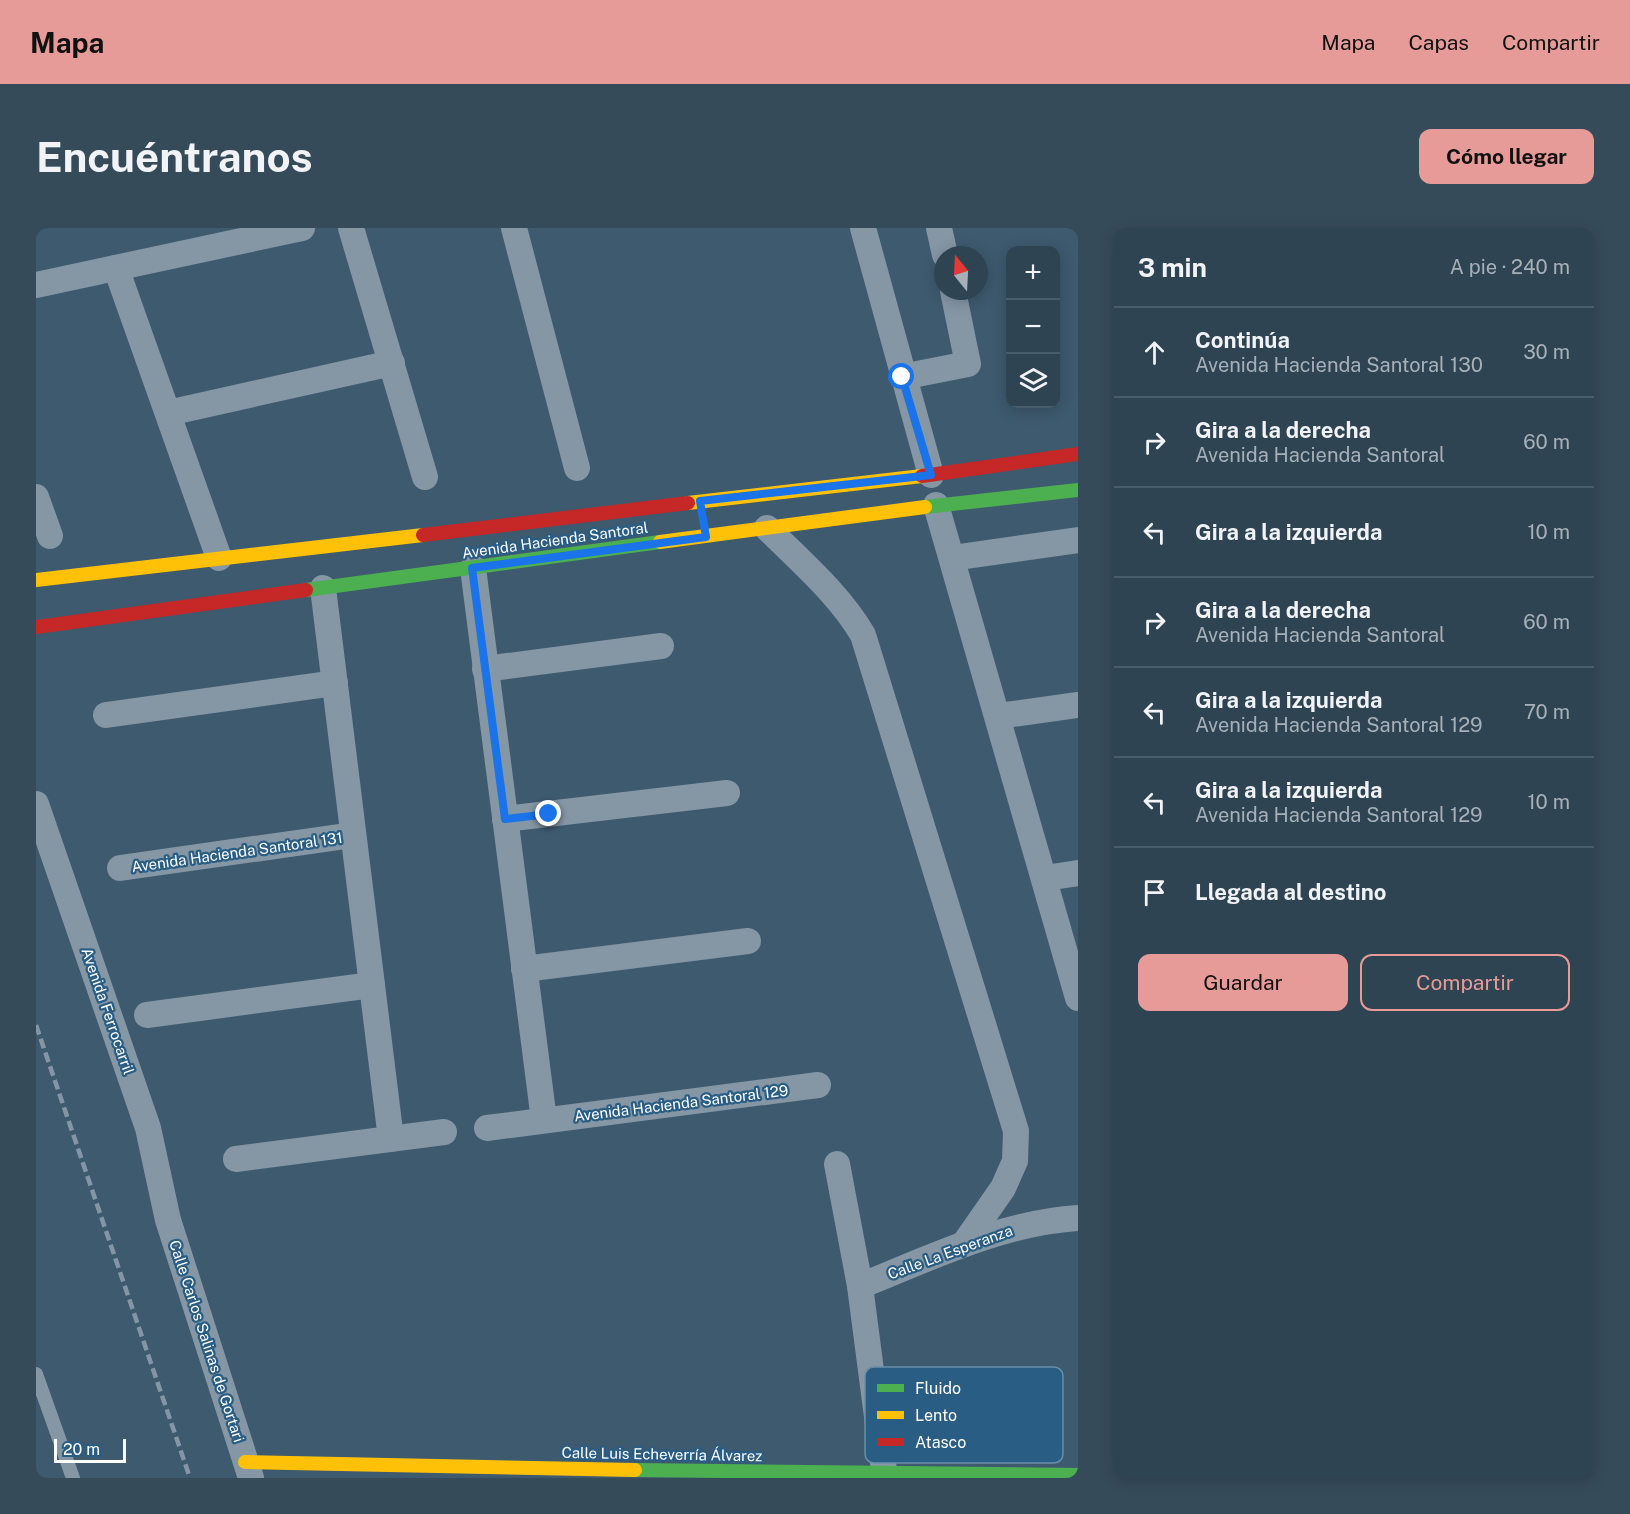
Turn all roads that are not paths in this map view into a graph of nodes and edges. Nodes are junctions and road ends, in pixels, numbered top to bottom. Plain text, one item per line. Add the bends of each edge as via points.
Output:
1 (302, 228) edge
2 (351, 228) edge
3 (514, 228) edge
4 (863, 228) edge
5 (939, 228) edge
6 (943, 246) edge
7 (116, 268) junction
8 (36, 285) edge
9 (954, 300) edge
10 (392, 363) junction
11 (902, 377) junction
12 (168, 413) junction
13 (1078, 454) edge
14 (576, 468) dead end
15 (931, 475) junction
16 (425, 477) dead end
17 (1078, 490) edge
18 (36, 497) edge
19 (936, 506) junction
20 (703, 519) junction
21 (767, 528) junction
22 (50, 536) dead end
23 (394, 537) junction
24 (1078, 540) edge
25 (219, 558) junction
26 (952, 558) junction
27 (398, 568) junction
28 (472, 568) junction
29 (36, 580) edge
30 (323, 588) junction
31 (36, 627) edge
32 (661, 646) dead end
33 (485, 669) junction
34 (335, 684) junction
35 (1078, 705) edge
36 (106, 715) dead end
37 (998, 716) junction
38 (727, 793) dead end
39 (36, 804) edge
40 (505, 819) junction
41 (353, 835) junction
42 (120, 868) dead end
43 (1078, 873) edge
44 (1045, 878) junction
45 (748, 941) dead end
46 (524, 969) junction
47 (372, 985) junction
48 (1078, 998) edge
49 (147, 1015) dead end
50 (818, 1086) dead end
51 (544, 1120) junction
52 (488, 1128) dead end
53 (444, 1132) dead end
54 (391, 1139) junction
55 (236, 1159) dead end
56 (837, 1164) dead end
57 (1078, 1218) edge
58 (168, 1220) joint
59 (964, 1244) junction
60 (860, 1287) junction
61 (871, 1367) edge
62 (36, 1374) edge
63 (248, 1470) edge
64 (480, 1472) edge
65 (659, 1474) edge
66 (885, 1476) edge
67 (1075, 1476) edge
68 (73, 1478) edge

1 - 7 street
2 - 10 street
3 - 14 street
4 - 11 street
5 - 6 street
7 - 8 street
7 - 12 street
9 - 11 street via 968,364
10 - 12 street
10 - 16 street
11 - 15 street
12 - 25 street
13 - 15 street, Avenida Hacienda Santoral
15 - 20 street, Avenida Hacienda Santoral
17 - 19 street, Avenida Hacienda Santoral
18 - 22 street
19 - 21 street, Avenida Hacienda Santoral
19 - 26 street
20 - 21 street, Avenida Hacienda Santoral
20 - 23 street, Avenida Hacienda Santoral
20 - 28 street, Avenida Hacienda Santoral
21 - 59 street via 835,596 863,635 1016,1131 1015,1161 1003,1188
23 - 25 street, Avenida Hacienda Santoral
23 - 27 street
24 - 26 street
25 - 29 street, Avenida Hacienda Santoral via 93,579
26 - 37 street
27 - 28 street, Avenida Hacienda Santoral
27 - 30 street, Avenida Hacienda Santoral
28 - 33 street
30 - 31 street, Avenida Hacienda Santoral via 99,613
30 - 34 street, Avenida Hacienda Santoral 131
32 - 33 street
33 - 40 street
34 - 36 street
34 - 41 street, Avenida Hacienda Santoral 131
35 - 37 street
37 - 44 street
38 - 40 street
39 - 58 street, Avenida Ferrocarril via 148,1128
40 - 46 street
41 - 42 street, Avenida Hacienda Santoral 131
41 - 47 street, Avenida Hacienda Santoral 131
43 - 44 street
44 - 48 street
45 - 46 street
46 - 51 street
47 - 49 street
47 - 54 street, Avenida Hacienda Santoral 131
50 - 51 street, Avenida Hacienda Santoral 129
51 - 52 street, Avenida Hacienda Santoral 129
53 - 54 street
54 - 55 street
56 - 60 street
57 - 59 street, Calle La Esperanza via 1013,1227
58 - 63 street, Calle Carlos Salinas de Gortari
59 - 60 street, Calle La Esperanza
60 - 61 street
62 - 68 lane
63 - 64 street, Calle Luis Echeverría Álvarez
64 - 65 street, Calle Luis Echeverría Álvarez
65 - 66 street, Calle Luis Echeverría Álvarez
66 - 67 street, Calle Luis Echeverría Álvarez

